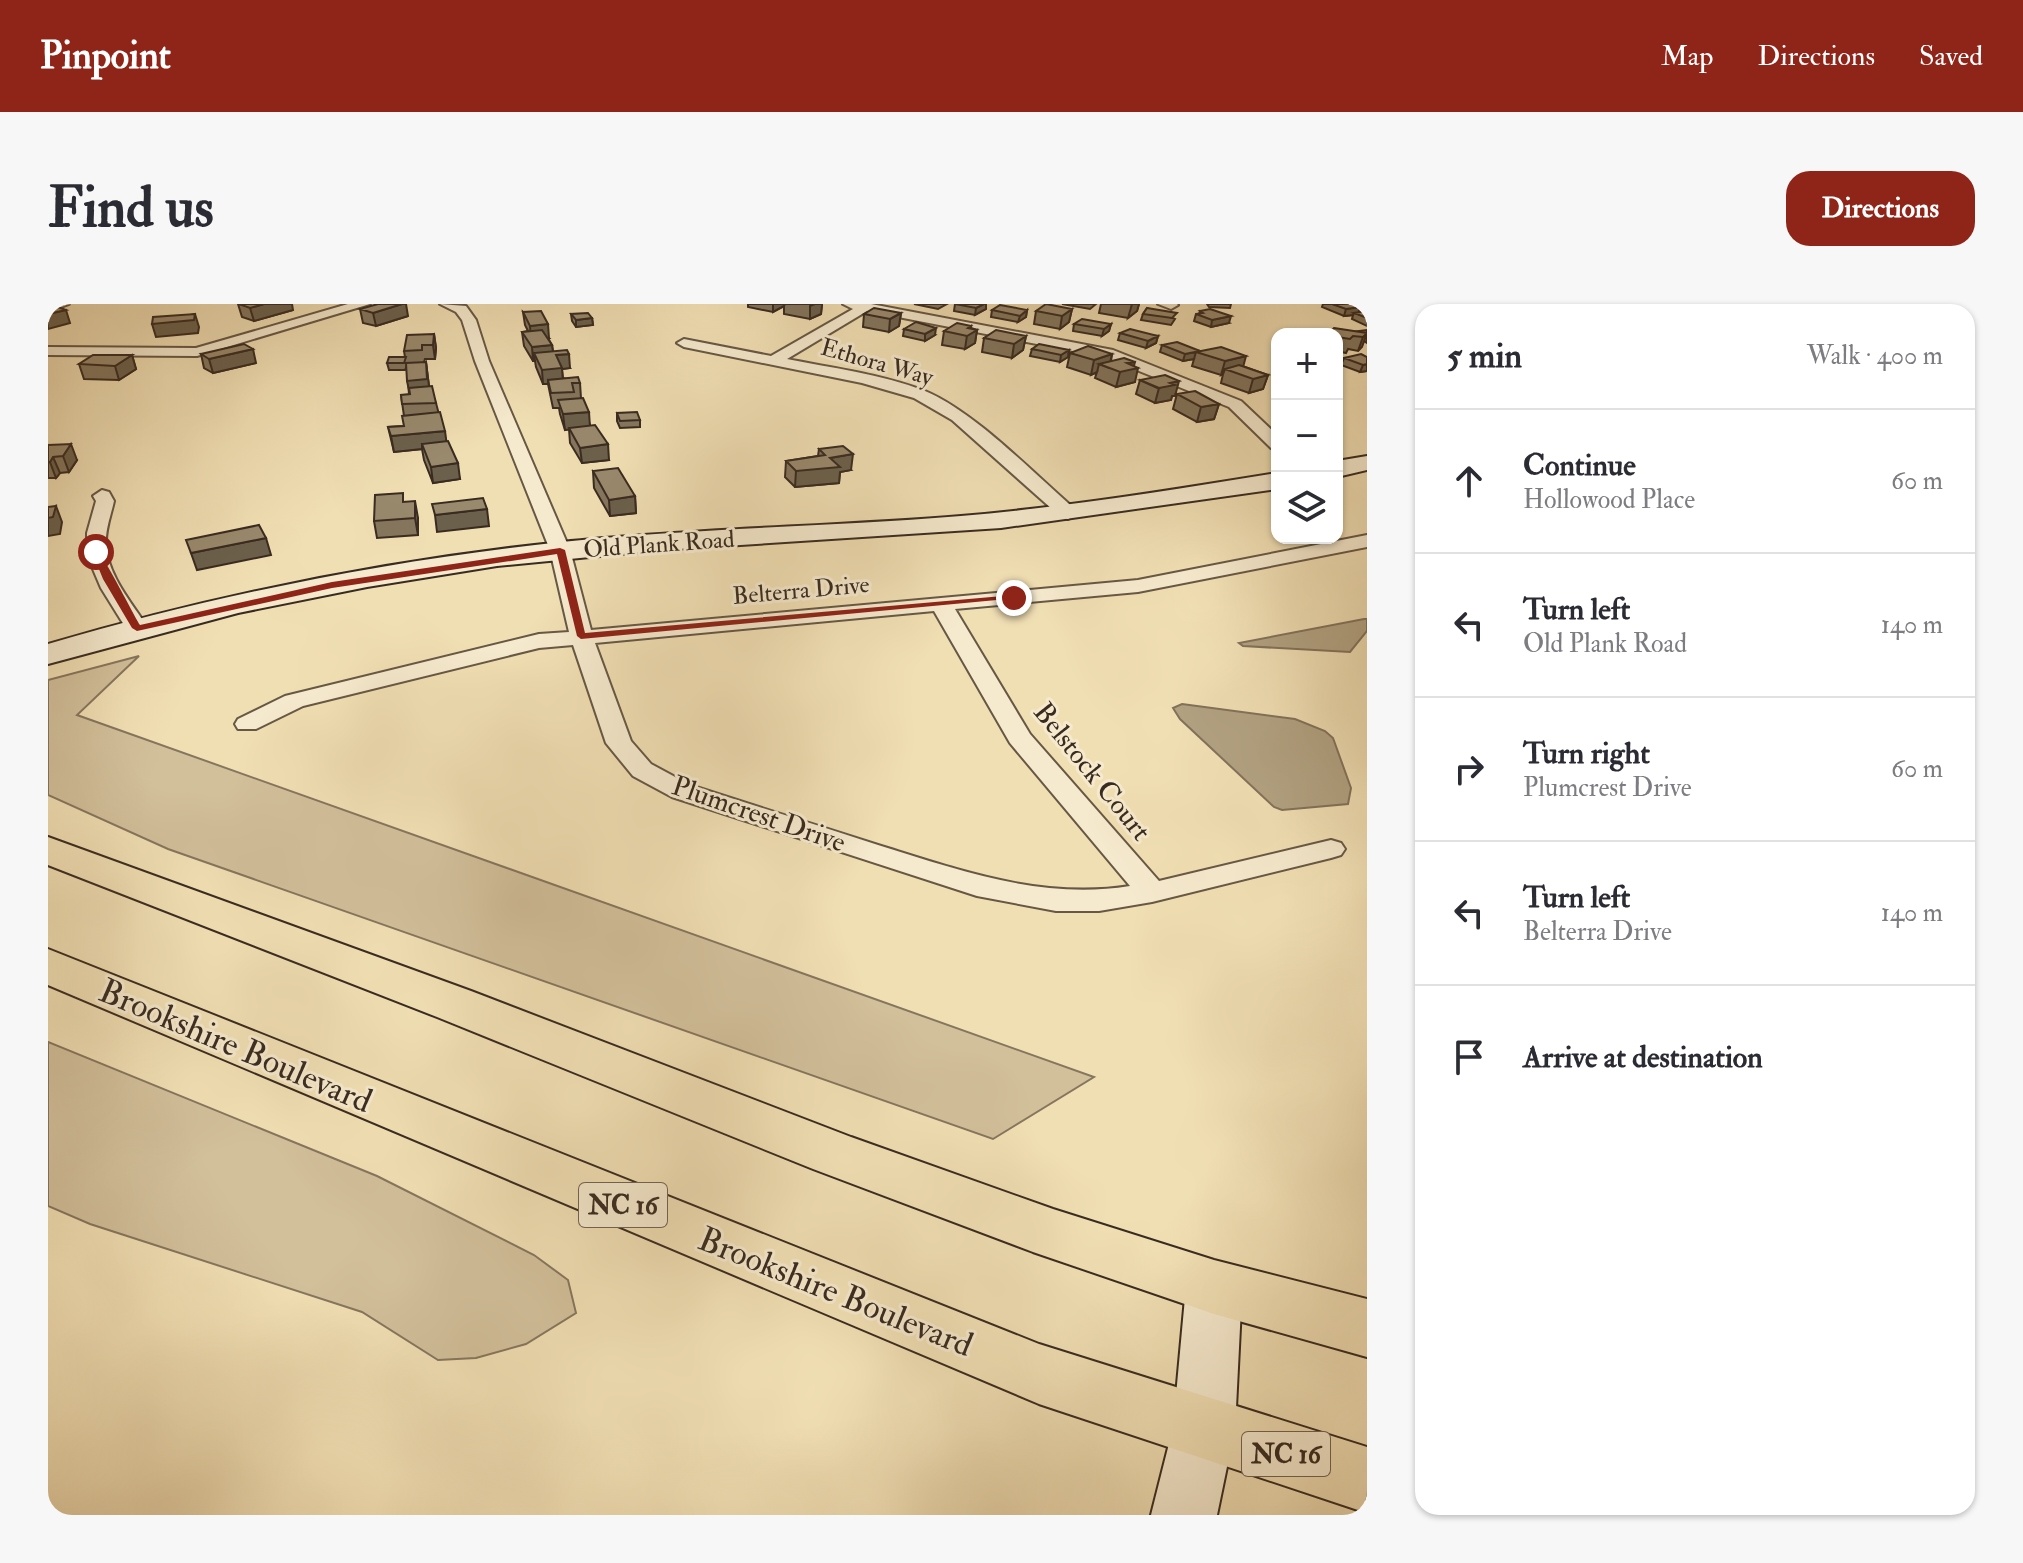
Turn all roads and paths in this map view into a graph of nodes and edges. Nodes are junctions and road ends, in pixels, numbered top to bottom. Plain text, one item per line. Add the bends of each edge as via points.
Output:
1 (62, 304) edge
2 (363, 304) edge
3 (447, 304) edge
4 (1165, 304) edge
5 (857, 305) edge
6 (1171, 305) edge
7 (48, 308) edge
8 (684, 343) dead end
9 (48, 351) edge
10 (774, 360) junction
11 (1271, 438) edge
12 (1367, 463) edge
13 (1343, 468) edge
14 (1271, 482) edge
15 (102, 496) dead end
16 (1068, 513) junction
17 (1367, 541) edge
18 (560, 550) junction
19 (941, 604) junction
20 (137, 628) junction
21 (581, 636) junction
22 (48, 654) edge
23 (247, 724) dead end
24 (1331, 849) dead end
25 (48, 850) edge
26 (99, 869) junction
27 (48, 874) edge
28 (1152, 892) junction
29 (48, 966) edge
30 (1214, 1287) junction
31 (1367, 1328) edge
32 (1204, 1428) junction
33 (1367, 1480) edge
34 (1184, 1515) edge

1 - 7 street
2 - 9 street via 197,352
3 - 18 street, Plumcrest Drive via 461,309 469,320
4 - 6 street
5 - 10 street
5 - 11 street via 1108,353 1235,404
8 - 10 street, Ethora Way
10 - 16 street, Ethora Way via 894,386 941,405
12 - 13 street
14 - 16 street, Old Plank Road
15 - 20 street via 96,552
16 - 18 street, Old Plank Road
17 - 19 street, Belterra Drive via 1138,586
18 - 20 street, Old Plank Road via 332,585
18 - 21 street, Plumcrest Drive
19 - 21 street, Belterra Drive
19 - 28 street, Belstock Court via 1019,738
20 - 22 street, Old Plank Road
21 - 23 street, Belterra Drive via 539,641 294,701
21 - 28 street, Plumcrest Drive via 619,743 642,770 681,791 987,889 1056,901 1099,901
24 - 28 street, Plumcrest Drive
25 - 26 highway
26 - 27 highway
26 - 30 highway via 832,1153
29 - 32 highway, Brookshire Boulevard / NC 16 via 1025,1368
30 - 31 highway
30 - 32 street
32 - 33 highway, Brookshire Boulevard / NC 16
32 - 34 street

